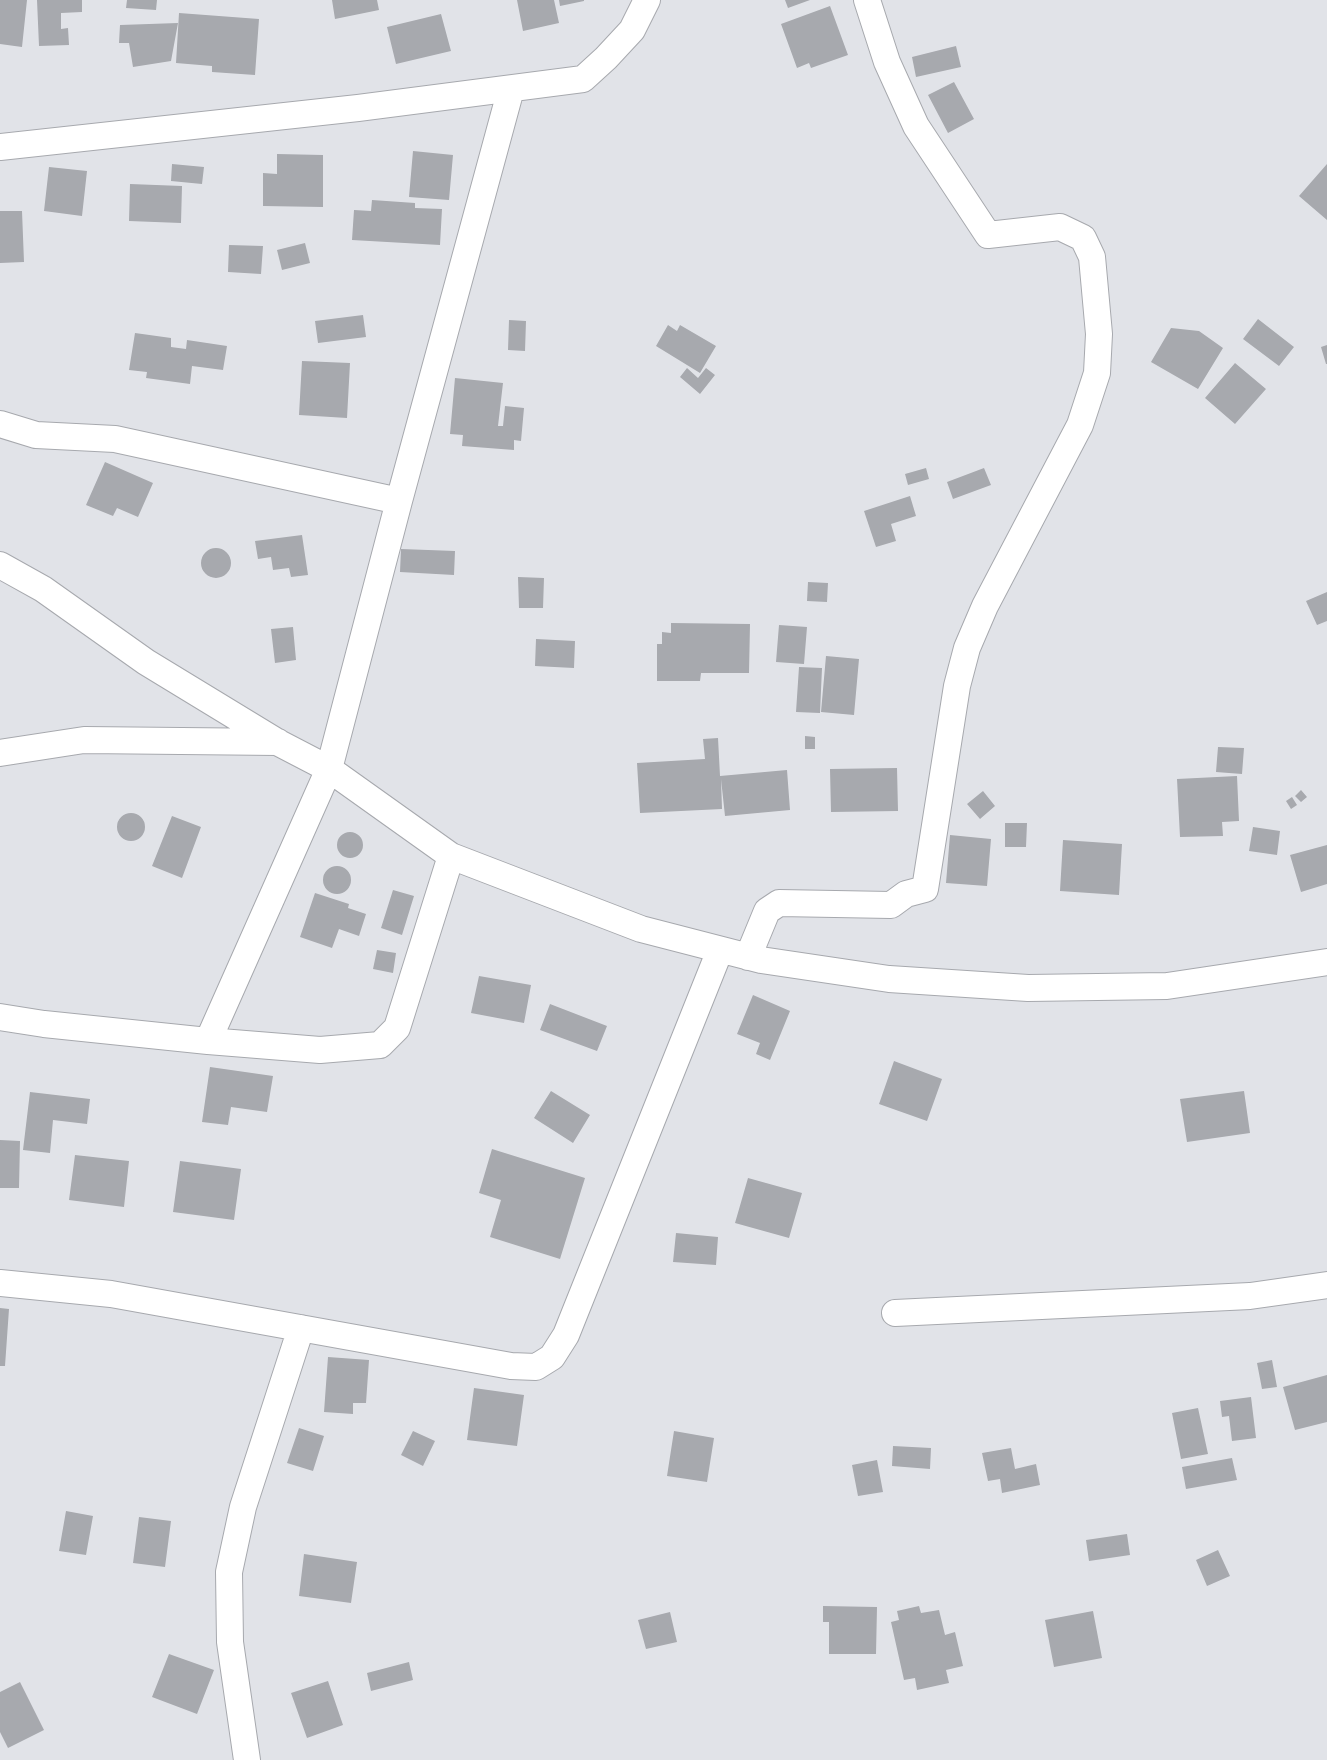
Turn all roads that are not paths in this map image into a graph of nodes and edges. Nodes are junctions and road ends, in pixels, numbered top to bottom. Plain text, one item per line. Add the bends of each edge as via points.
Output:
1 (647, 0) edge
2 (867, 0) edge
3 (511, 89) junction
4 (0, 147) edge
5 (0, 424) edge
6 (399, 501) junction
7 (0, 564) edge
8 (279, 742) junction
9 (0, 753) edge
10 (329, 769) junction
11 (451, 856) junction
12 (720, 950) junction
13 (748, 957) junction
14 (1327, 962) edge
15 (0, 1017) edge
16 (208, 1041) junction
17 (0, 1282) edge
18 (1327, 1285) edge
19 (894, 1312) dead end
20 (302, 1328) junction
21 (247, 1760) edge

1 - 3 street via 632,30 583,79
2 - 13 street via 887,62 916,126 988,235 1060,227 1083,238 1092,257 1099,334 1097,373 1080,425 967,648 957,686 925,889 906,894 891,904 778,903 767,911
3 - 4 street
3 - 6 street
5 - 6 street via 36,435 115,439
6 - 10 street
7 - 8 street via 43,589 146,662
8 - 9 street via 84,740
8 - 10 street
10 - 11 street
10 - 16 street
11 - 12 street via 641,929
11 - 16 street via 398,1028 380,1045 320,1050
12 - 13 street
12 - 20 street via 566,1335 552,1357 536,1367 511,1366
13 - 14 street via 889,979 1028,988 1167,986
15 - 16 street
17 - 20 street via 111,1294
18 - 19 street via 1250,1296
20 - 21 street via 243,1507 230,1572 230,1642

